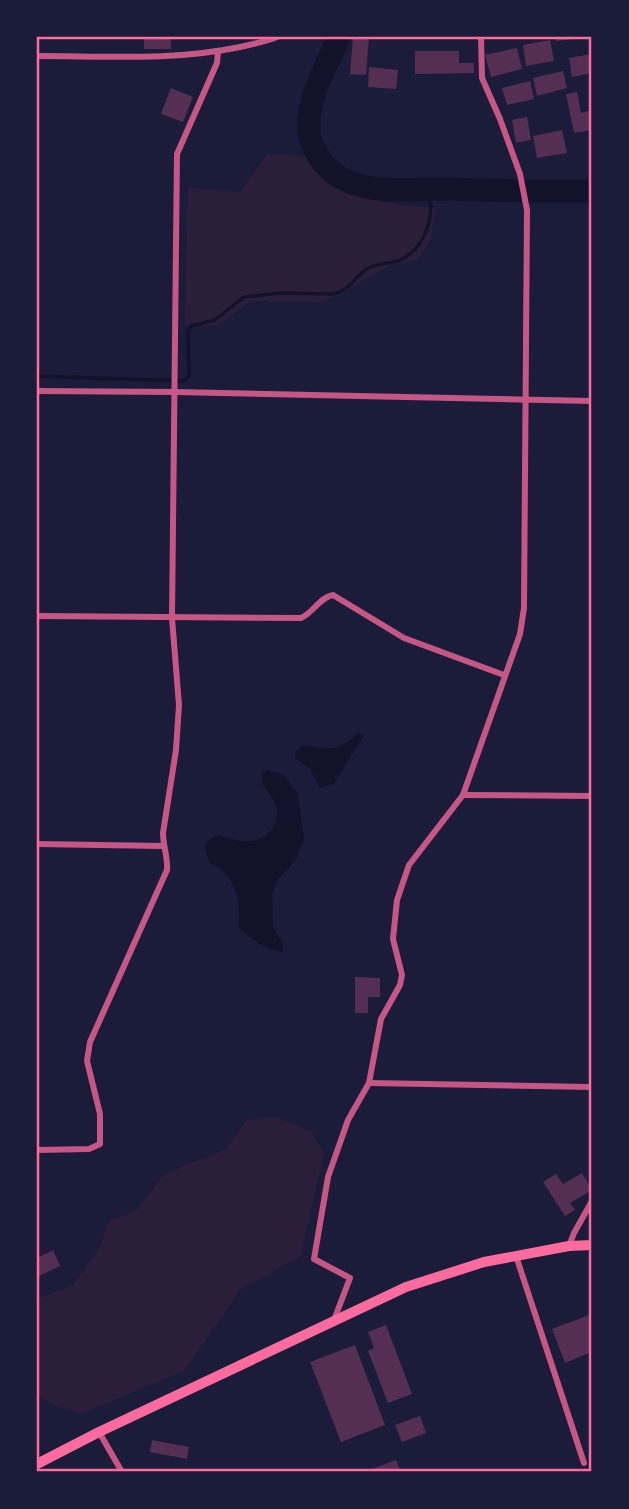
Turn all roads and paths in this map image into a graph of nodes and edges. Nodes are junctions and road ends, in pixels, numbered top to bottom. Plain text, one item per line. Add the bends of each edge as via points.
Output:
1 (276, 37) edge
2 (481, 37) edge
3 (219, 51) junction
4 (37, 57) edge
5 (37, 391) edge
6 (175, 392) junction
7 (525, 399) junction
8 (592, 401) edge
9 (37, 616) edge
10 (172, 618) junction
11 (504, 675) junction
12 (463, 795) junction
13 (592, 796) edge
14 (37, 844) edge
15 (163, 846) junction
16 (369, 1083) junction
17 (592, 1087) edge
18 (37, 1150) edge
19 (592, 1201) edge
20 (592, 1245) edge
21 (569, 1246) junction
22 (516, 1256) junction
23 (333, 1322) junction
24 (99, 1432) junction
25 (584, 1463) dead end
26 (37, 1464) edge
27 (122, 1472) edge

1 - 3 street
2 - 7 street via 482,78 520,174 527,210
3 - 4 street
3 - 6 street via 177,154
5 - 6 street
6 - 7 street
6 - 10 street
7 - 8 street
7 - 11 street via 524,608 520,634
9 - 10 street
10 - 11 street via 301,618 333,596 404,638
10 - 15 street via 178,727
11 - 12 street
12 - 13 street
12 - 16 street via 409,865 397,900 393,939 402,975 382,1020
14 - 15 street
15 - 18 street via 167,870 90,1042 87,1061 100,1114 100,1144 89,1149
16 - 17 street
16 - 23 street via 348,1119 328,1177 314,1259 350,1278
19 - 21 street
20 - 21 main road
21 - 22 main road
22 - 23 main road via 406,1287
22 - 25 street
23 - 24 main road
24 - 26 main road
24 - 27 street

